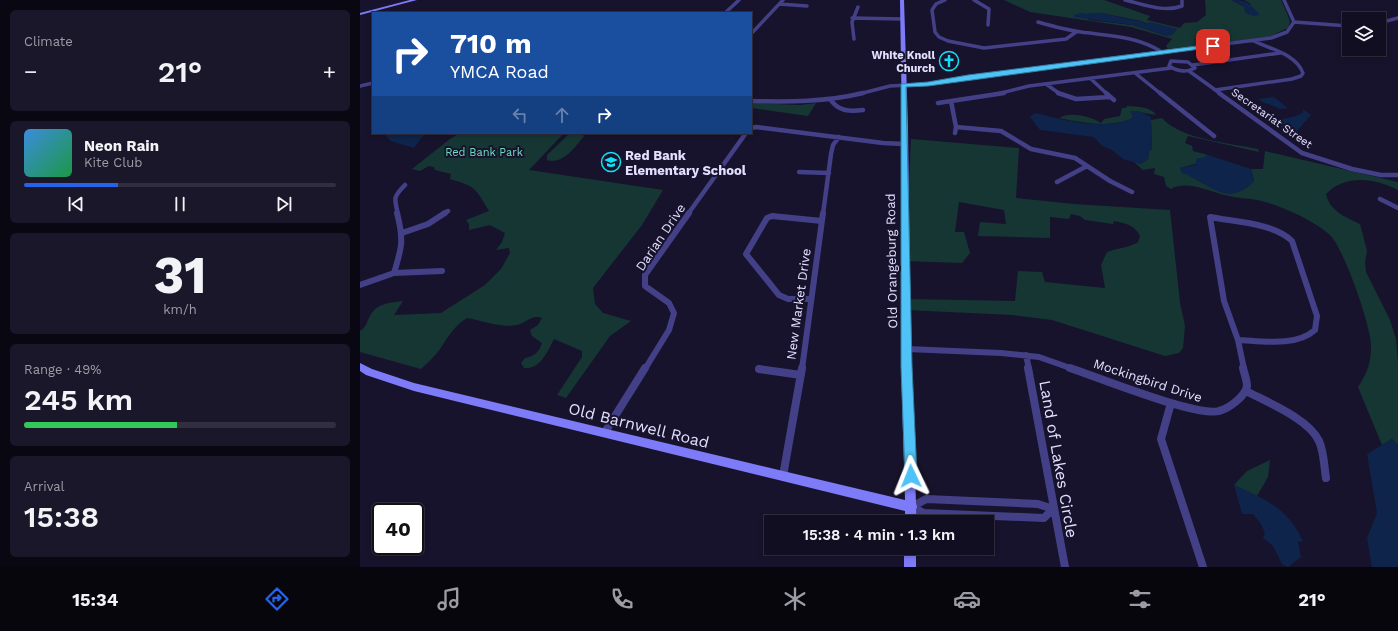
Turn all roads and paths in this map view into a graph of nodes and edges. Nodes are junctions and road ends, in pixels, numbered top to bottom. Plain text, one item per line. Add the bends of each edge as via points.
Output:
1 (415, 0) edge
2 (739, 0) edge
3 (783, 0) edge
4 (902, 0) edge
5 (945, 0) edge
6 (974, 0) edge
7 (1125, 0) edge
8 (1182, 0) edge
9 (1284, 0) edge
10 (779, 4) junction
11 (807, 6) dead end
12 (858, 7) dead end
13 (727, 12) edge
14 (360, 14) edge
15 (852, 18) junction
16 (1398, 18) edge
17 (902, 19) junction
18 (1386, 21) edge
19 (1038, 22) dead end
20 (1294, 22) junction
21 (988, 25) dead end
22 (1342, 25) edge
23 (1076, 32) junction
24 (752, 33) edge
25 (854, 39) dead end
26 (1254, 42) junction
27 (1162, 52) junction
28 (1280, 53) junction
29 (1178, 60) junction
30 (1171, 61) junction
31 (1193, 65) junction
32 (1171, 68) junction
33 (1189, 71) junction
34 (1135, 73) junction
35 (1090, 78) junction
36 (372, 82) edge
37 (1046, 84) junction
38 (903, 85) junction
39 (360, 86) edge
40 (1215, 90) junction
41 (1110, 97) junction
42 (830, 99) junction
43 (1114, 100) dead end
44 (752, 101) edge
45 (951, 101) junction
46 (938, 104) dead end
47 (863, 110) dead end
48 (956, 127) junction
49 (752, 128) edge
50 (745, 134) edge
51 (955, 134) dead end
52 (1214, 136) dead end
53 (839, 137) junction
54 (904, 144) junction
55 (1087, 166) junction
56 (799, 172) dead end
57 (828, 173) junction
58 (1398, 175) edge
59 (1057, 182) dead end
60 (405, 185) dead end
61 (1132, 192) dead end
62 (1380, 199) dead end
63 (1398, 208) edge
64 (448, 211) dead end
65 (822, 221) junction
66 (402, 233) junction
67 (442, 271) dead end
68 (394, 273) junction
69 (360, 285) edge
70 (811, 299) junction
71 (1238, 340) junction
72 (907, 349) junction
73 (1026, 355) junction
74 (360, 367) edge
75 (759, 369) dead end
76 (801, 375) junction
77 (1246, 391) junction
78 (1170, 402) junction
79 (605, 432) junction
80 (783, 476) junction
81 (1326, 478) dead end
82 (912, 507) junction
83 (1053, 509) junction
84 (912, 515) edge
85 (910, 555) edge
86 (910, 567) edge
87 (1064, 567) edge
88 (1203, 567) edge

1 - 14 street
2 - 13 street
3 - 10 street
4 - 17 street, Old Orangeburg Road
5 - 23 street via 936,4 932,10 935,32 945,40 968,46 990,48 1055,40 1069,38
6 - 21 street via 989,9
7 - 8 street via 1174,9 1182,6
9 - 20 street
10 - 11 street
10 - 24 street
12 - 15 street
15 - 17 street
15 - 25 street via 851,30
16 - 18 street
17 - 38 street, Old Orangeburg Road
19 - 23 street
20 - 22 street
20 - 26 street via 1290,30 1283,34
23 - 27 street via 1137,39
26 - 27 street
26 - 28 street
27 - 29 street
27 - 30 street
27 - 38 street via 928,84
28 - 31 street
28 - 40 street via 1302,68 1302,76
29 - 30 street
29 - 31 street
30 - 32 street via 1168,64
31 - 33 street via 1194,68
32 - 33 street, Secretariat Street
32 - 34 street, Secretariat Street
33 - 40 street, Secretariat Street
34 - 35 street, Secretariat Street
34 - 52 street
35 - 37 street, Secretariat Street
35 - 41 street
36 - 39 street
37 - 41 street via 1059,95 1073,99
37 - 45 street, Secretariat Street
38 - 42 street
38 - 54 street, Old Orangeburg Road
40 - 58 street, Secretariat Street via 1302,153 1352,169 1381,175
41 - 43 street
42 - 44 street via 793,102
42 - 47 street via 836,107
45 - 46 street, Secretariat Street
45 - 48 street
48 - 51 street
48 - 55 street via 1000,131 1031,148 1066,155
49 - 53 street
50 - 79 street, Darian Drive via 645,275 645,286 670,302 674,309 674,317
53 - 54 street
53 - 57 street, New Market Drive via 833,145
54 - 72 street, Old Orangeburg Road
55 - 59 street
55 - 61 street
56 - 57 street
57 - 65 street, New Market Drive
60 - 66 street via 394,199
62 - 63 street
64 - 66 street via 428,224
65 - 70 street, New Market Drive
65 - 70 street via 772,216 767,218 746,254 779,296 788,299
66 - 68 street via 402,247
67 - 68 street
68 - 69 street
70 - 76 street, New Market Drive
71 - 71 street via 1224,301 1210,217 1266,226 1286,235 1294,244 1317,316 1315,330 1306,338
71 - 77 street via 1247,381
72 - 73 street, Mockingbird Drive
72 - 82 street, Old Orangeburg Road
73 - 78 street, Mockingbird Drive via 1051,361
73 - 83 street, Land of Lakes Circle
74 - 79 street, Old Barnwell Road via 414,387
75 - 76 street
76 - 80 street, New Market Drive
77 - 78 street, Mockingbird Drive via 1238,401 1213,412
77 - 81 street via 1299,421 1311,431 1319,443
78 - 88 street via 1160,439
79 - 80 street, Old Barnwell Road
80 - 82 street, Old Barnwell Road
82 - 83 street via 926,500 1038,504
82 - 83 street via 924,513 1044,518
82 - 84 street, Old Orangeburg Road
83 - 87 street, Land of Lakes Circle
85 - 86 street

